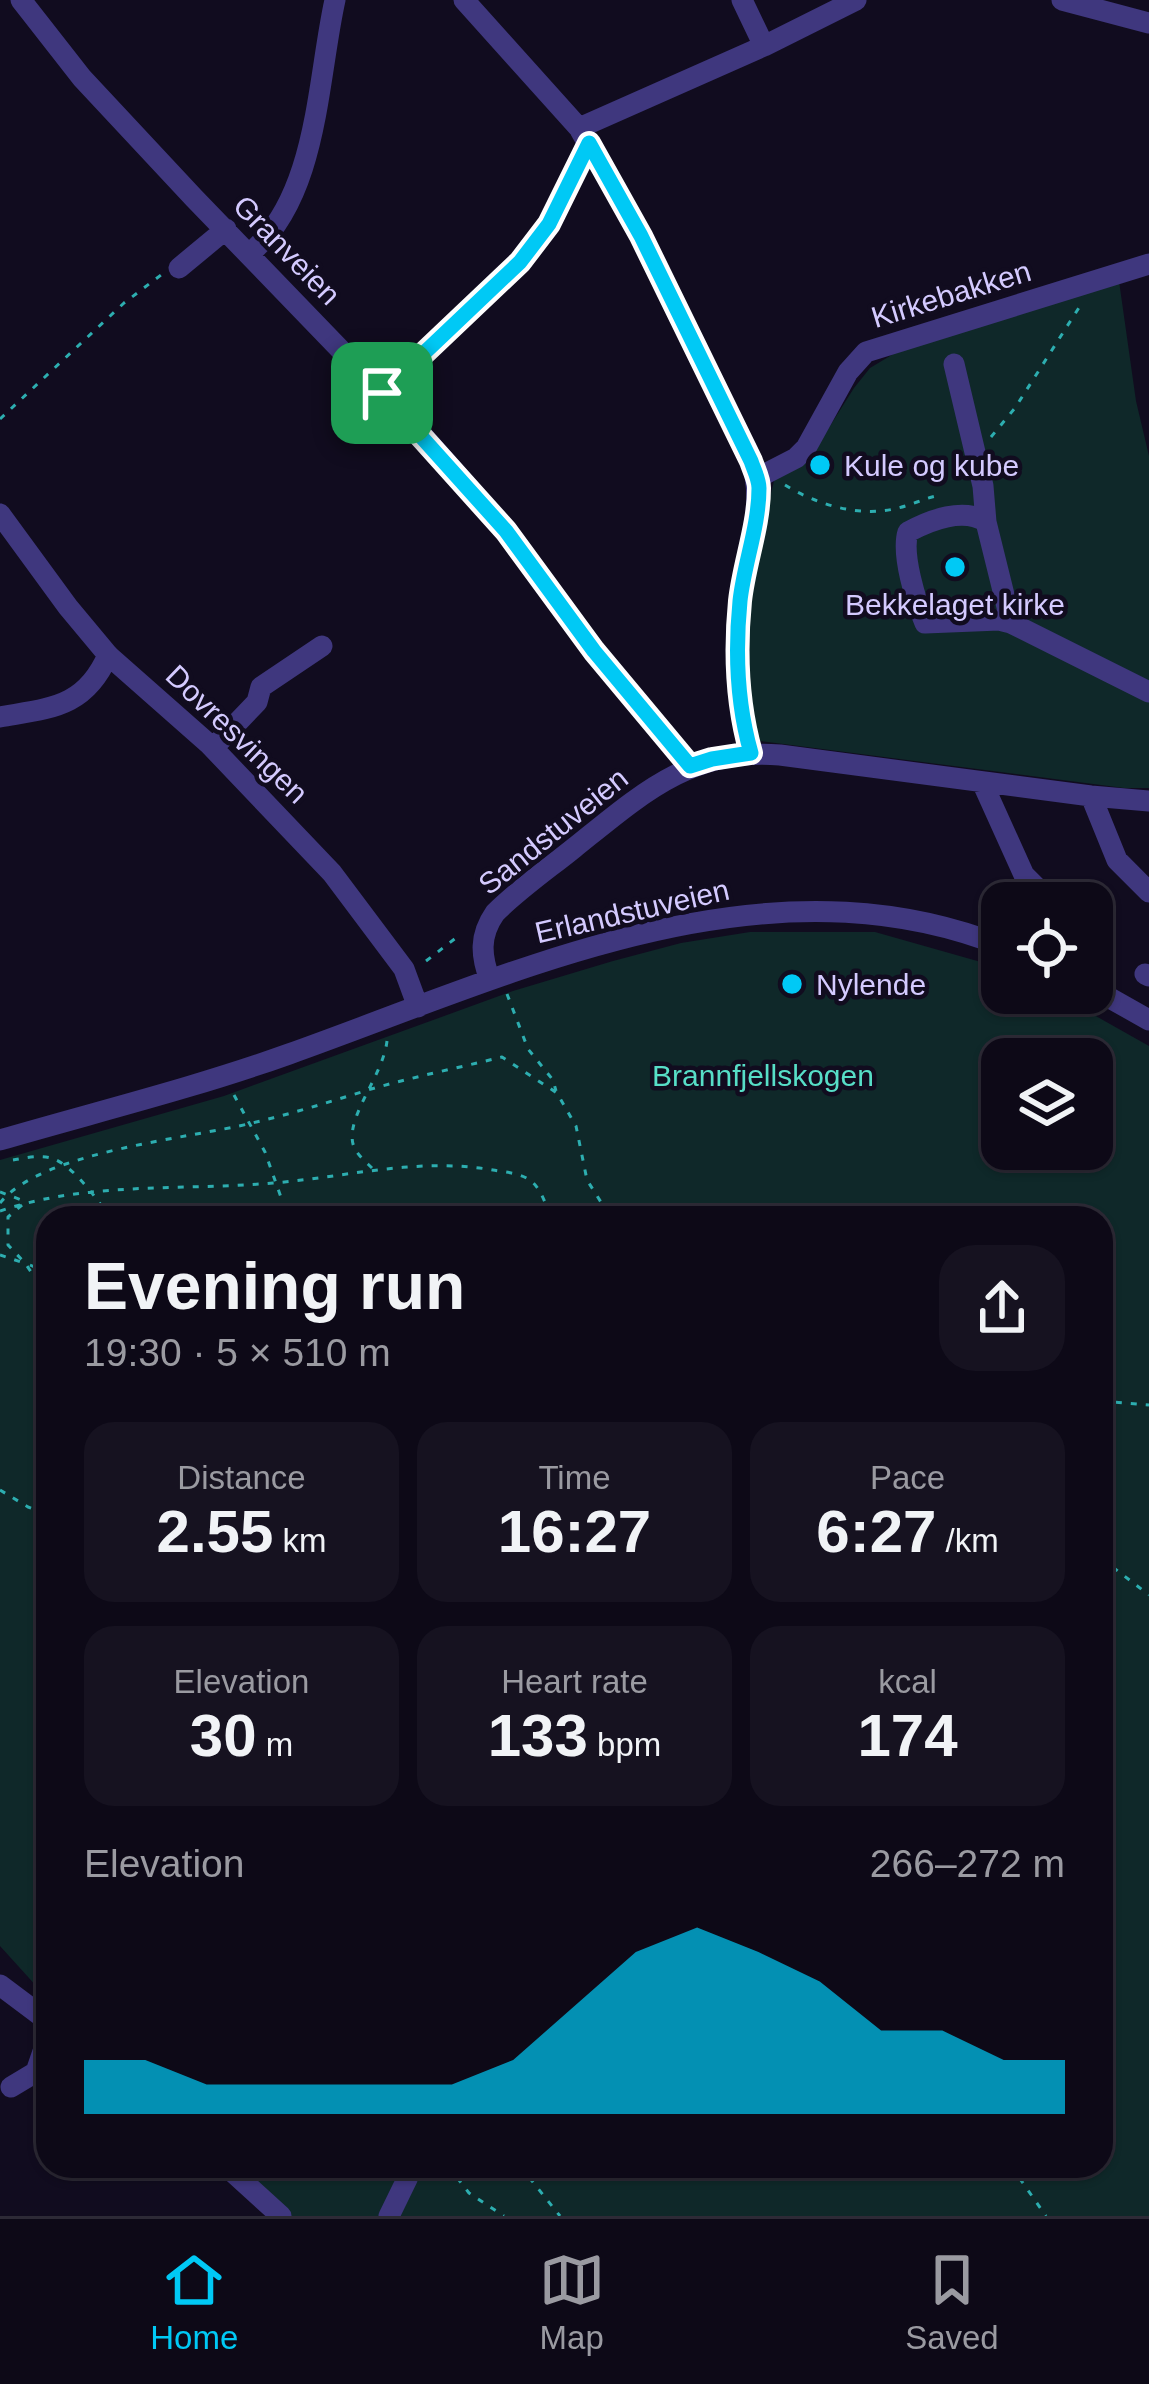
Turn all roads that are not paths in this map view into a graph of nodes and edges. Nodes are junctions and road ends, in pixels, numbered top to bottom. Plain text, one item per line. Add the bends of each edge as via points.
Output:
1 (21, 0) edge
2 (335, 0) edge
3 (464, 0) edge
4 (742, 0) edge
5 (856, 0) edge
6 (1062, 0) edge
7 (1149, 22) edge
8 (764, 46) junction
9 (584, 136) junction
10 (226, 229) junction
11 (250, 254) junction
12 (1149, 264) edge
13 (179, 268) road end
14 (954, 364) dead end
15 (764, 474) junction
16 (0, 514) edge
17 (986, 522) junction
18 (1011, 623) junction
19 (322, 646) dead end
20 (108, 655) junction
21 (1149, 692) edge
22 (0, 717) edge
23 (213, 748) junction
24 (751, 753) junction
25 (690, 766) junction
26 (982, 782) junction
27 (1091, 796) junction
28 (1149, 801) edge
29 (1029, 882) edge
30 (1149, 892) edge
31 (981, 939) edge
32 (496, 978) junction
33 (1113, 1000) edge
34 (418, 1007) junction
35 (1149, 1020) edge
36 (2, 1148) edge
37 (0, 1985) edge
38 (36, 2011) edge
39 (36, 2072) edge
40 (11, 2087) dead end
41 (239, 2178) edge
42 (408, 2178) edge
43 (281, 2216) edge
44 (389, 2216) edge

1 - 10 street, Granveien via 82,78
2 - 11 street via 296,188
3 - 9 street
4 - 8 street
5 - 8 street
6 - 7 street
8 - 9 street
9 - 15 street
10 - 11 street, Granveien
10 - 13 street
11 - 25 street, Granveien via 506,531
12 - 15 street, Kirkebakken via 866,352 806,448
14 - 17 street
15 - 24 street via 738,637
16 - 20 street, Dovresvingen
17 - 18 street
17 - 18 street via 953,516 906,537 922,619
18 - 21 street
19 - 23 street via 261,687 257,702
20 - 22 street via 71,701
20 - 23 street, Dovresvingen
23 - 34 street, Dovresvingen via 332,873 404,969
24 - 25 street, Sandstuveien
24 - 26 street, Sandstuveien
25 - 32 street, Sandstuveien via 618,812 503,905 482,949
26 - 27 street, Sandstuveien
26 - 29 street
27 - 28 street, Sandstuveien
27 - 30 street via 1117,860
31 - 32 street, Erlandstuveien via 908,920 794,911 656,931
32 - 34 street
33 - 35 street
34 - 36 street
37 - 38 street
39 - 40 street
41 - 43 street
42 - 44 street

